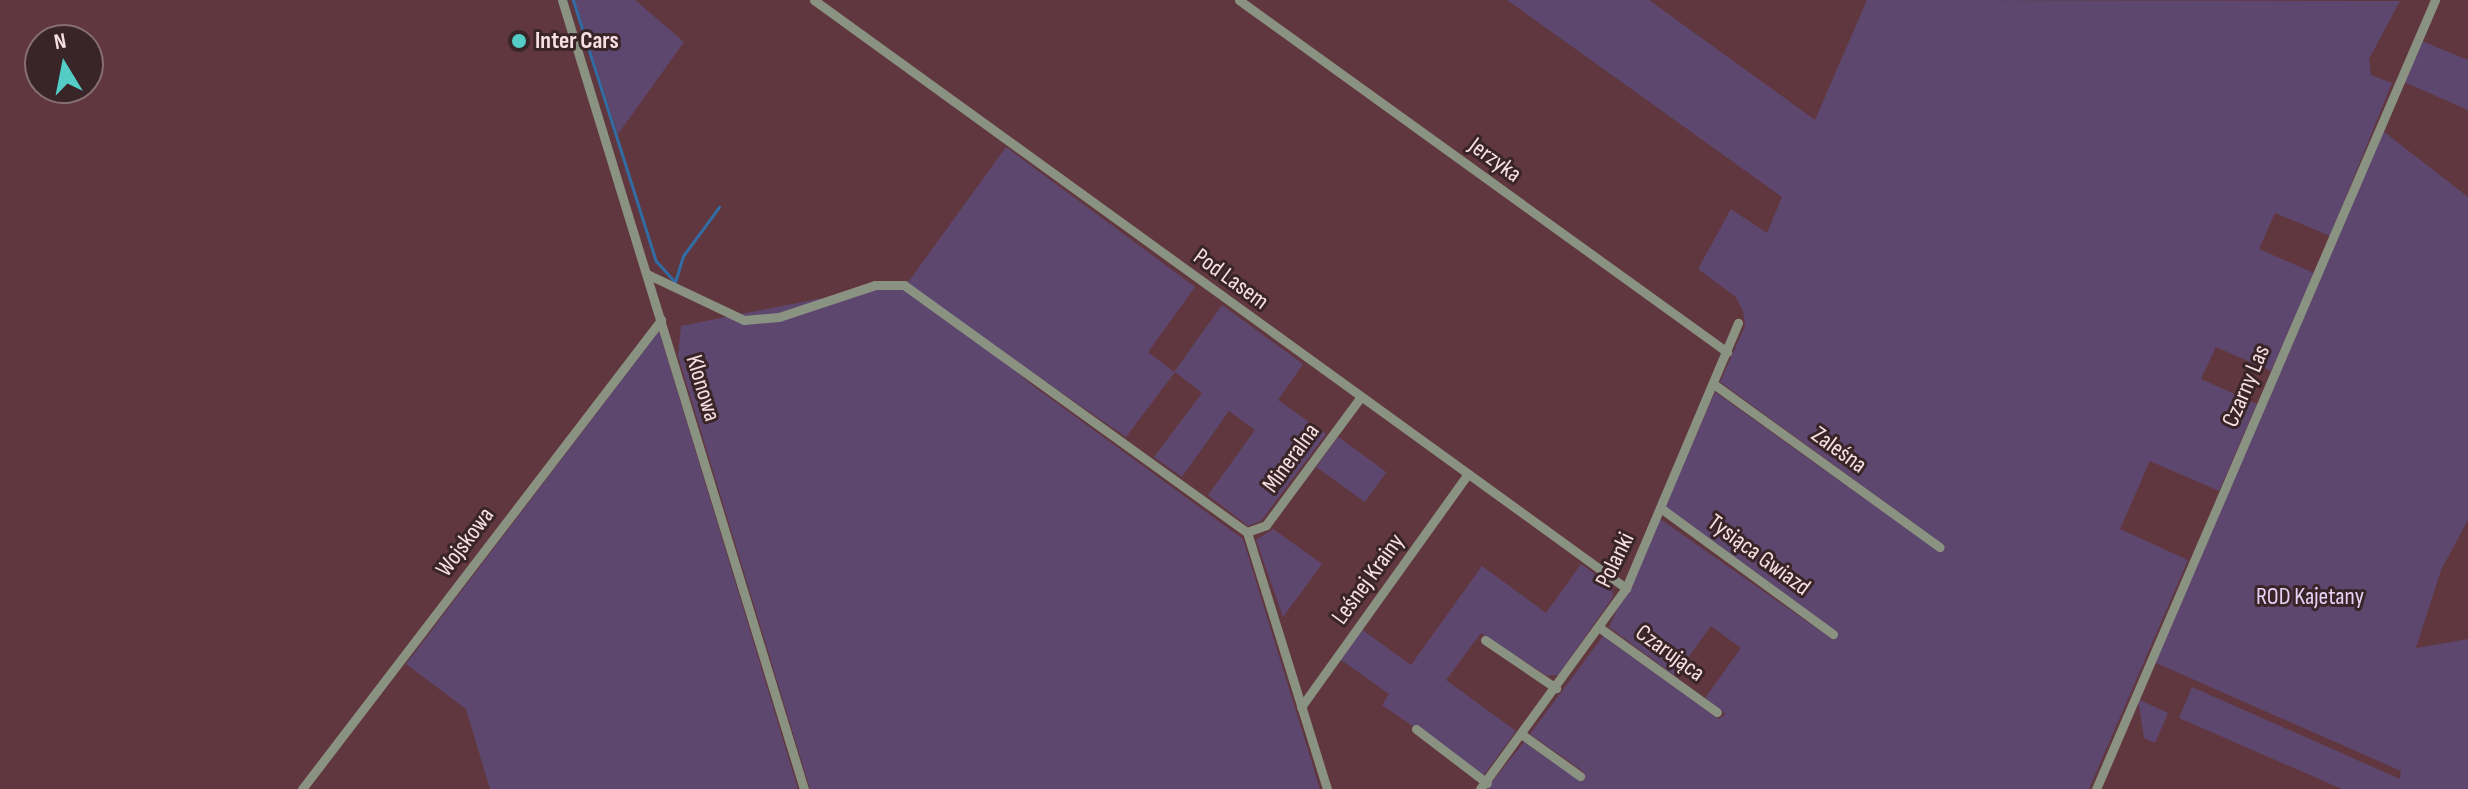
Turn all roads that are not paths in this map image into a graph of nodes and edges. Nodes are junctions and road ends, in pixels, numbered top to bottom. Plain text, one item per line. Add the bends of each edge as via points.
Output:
1 (562, 0) edge
2 (814, 0) edge
3 (1239, 0) edge
4 (2435, 0) edge
5 (647, 274) junction
6 (661, 320) junction
7 (1738, 323) dead end
8 (1727, 352) junction
9 (1715, 385) junction
10 (1360, 398) junction
11 (1468, 474) junction
12 (1662, 509) junction
13 (1247, 532) junction
14 (1940, 547) dead end
15 (1626, 588) junction
16 (1600, 628) junction
17 (1833, 634) dead end
18 (1485, 640) dead end
19 (1556, 688) junction
20 (1301, 707) junction
21 (1717, 712) dead end
22 (1416, 729) dead end
23 (1524, 736) junction
24 (1580, 776) dead end
25 (1484, 786) edge
26 (302, 789) edge
27 (804, 789) edge
28 (1327, 789) edge
29 (2096, 789) edge

1 - 5 street, Klonowa
2 - 10 street, Pod Lasem
3 - 8 street, Jerzyka
4 - 29 street, Czarny Las
5 - 6 street, Klonowa
5 - 13 street via 744,320 779,317 875,285 904,285
6 - 26 street, Wojskowa
6 - 27 street, Klonowa
7 - 8 street, Polanki
8 - 9 street, Polanki
9 - 12 street, Polanki
9 - 14 street, Zaleśna
10 - 11 street, Pod Lasem
10 - 13 street, Mineralna via 1266,525
11 - 15 street, Pod Lasem
11 - 20 street, Leśnej Krainy
12 - 15 street, Polanki
12 - 17 street, Tysiąca Gwiazd
13 - 20 street
15 - 16 street, Polanki
16 - 19 street, Polanki
16 - 21 street, Czarująca
18 - 19 street
19 - 23 street, Polanki
20 - 28 street
22 - 25 street
23 - 24 street
23 - 25 street, Polanki

